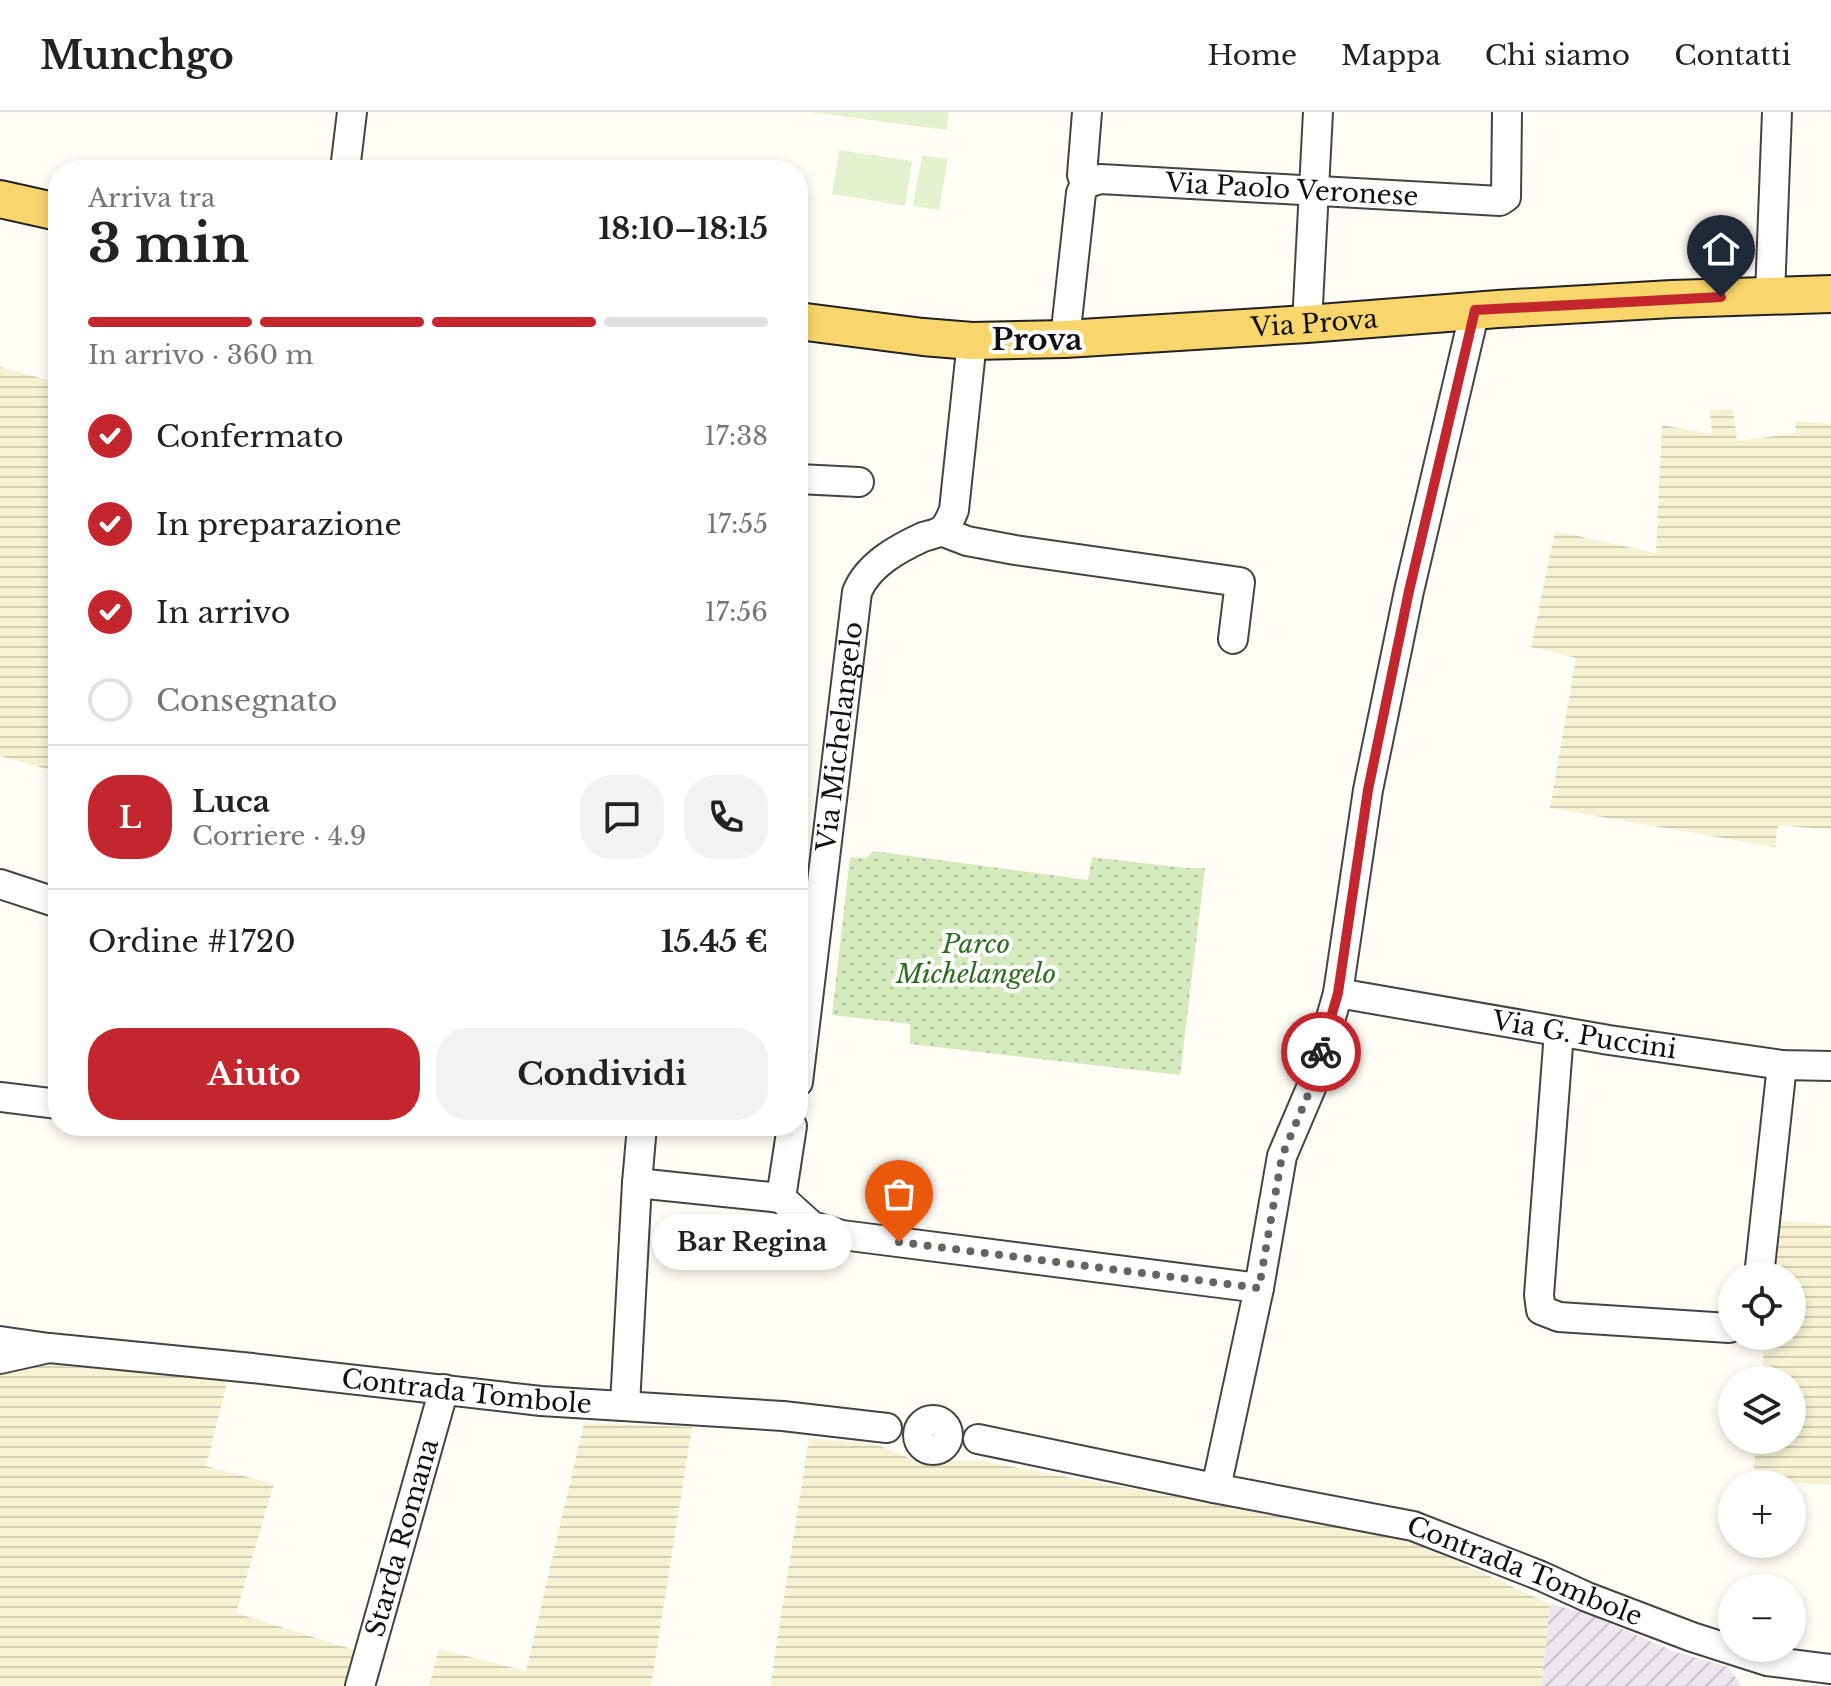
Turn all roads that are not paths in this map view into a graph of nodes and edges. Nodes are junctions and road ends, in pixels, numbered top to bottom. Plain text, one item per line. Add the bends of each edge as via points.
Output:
1 (352, 112) edge
2 (1087, 112) edge
3 (1318, 112) edge
4 (1507, 112) edge
5 (1777, 112) edge
6 (346, 160) edge
7 (1085, 184) junction
8 (1312, 191) junction
9 (0, 199) edge
10 (48, 210) edge
11 (1831, 294) edge
12 (1770, 295) junction
13 (1475, 310) junction
14 (808, 322) edge
15 (1307, 324) junction
16 (1065, 339) junction
17 (972, 341) junction
18 (808, 479) edge
19 (859, 482) dead end
20 (941, 531) junction
21 (1233, 639) dead end
22 (0, 884) edge
23 (48, 900) edge
24 (1338, 993) junction
25 (808, 999) edge
26 (1559, 1032) junction
27 (1782, 1065) junction
28 (1831, 1066) edge
29 (0, 1097) edge
30 (48, 1103) edge
31 (641, 1136) edge
32 (790, 1136) edge
33 (637, 1183) junction
34 (781, 1198) junction
35 (1761, 1262) edge
36 (1259, 1288) junction
37 (1718, 1327) edge
38 (0, 1341) edge
39 (49, 1348) junction
40 (0, 1359) edge
41 (444, 1389) junction
42 (625, 1405) junction
43 (1214, 1488) junction
44 (1831, 1669) edge
45 (1766, 1674) edge
46 (360, 1686) edge

1 - 6 street
2 - 7 street
3 - 8 street
4 - 8 street, Via Paolo Veronese via 1506,197 1500,201
5 - 12 street
7 - 8 street, Via Paolo Veronese via 1100,179
7 - 16 street
8 - 15 street
9 - 10 main road
11 - 12 main road, Via Prova
12 - 13 main road, Via Prova
13 - 15 main road, Via Prova
13 - 24 street via 1368,790
14 - 17 main road, Via Prova
15 - 16 main road, Via Prova
16 - 17 main road, Via Prova
17 - 20 street via 954,510
18 - 19 street
20 - 21 street via 1003,548 1240,582
20 - 25 street, Via Michelangelo via 873,567 857,592
22 - 23 street
24 - 26 street, Via G. Puccini
24 - 36 street via 1311,1088 1282,1156
26 - 27 street, Via G. Puccini
26 - 37 street via 1541,1310 1559,1317
27 - 28 street, Via G. Puccini
27 - 35 street
29 - 30 street
31 - 33 street
32 - 34 street
33 - 34 street
33 - 42 street
34 - 36 street via 812,1226 842,1235
36 - 43 street
38 - 39 street, Contrada Tombole
39 - 40 street, Contrada Tombole
39 - 41 street, Contrada Tombole
41 - 42 street, Contrada Tombole
41 - 46 street, Starda Romana
42 - 43 street, Contrada Tombole via 783,1416 978,1439
43 - 45 street, Contrada Tombole via 1413,1526 1677,1631
44 - 45 street, Contrada Tombole

